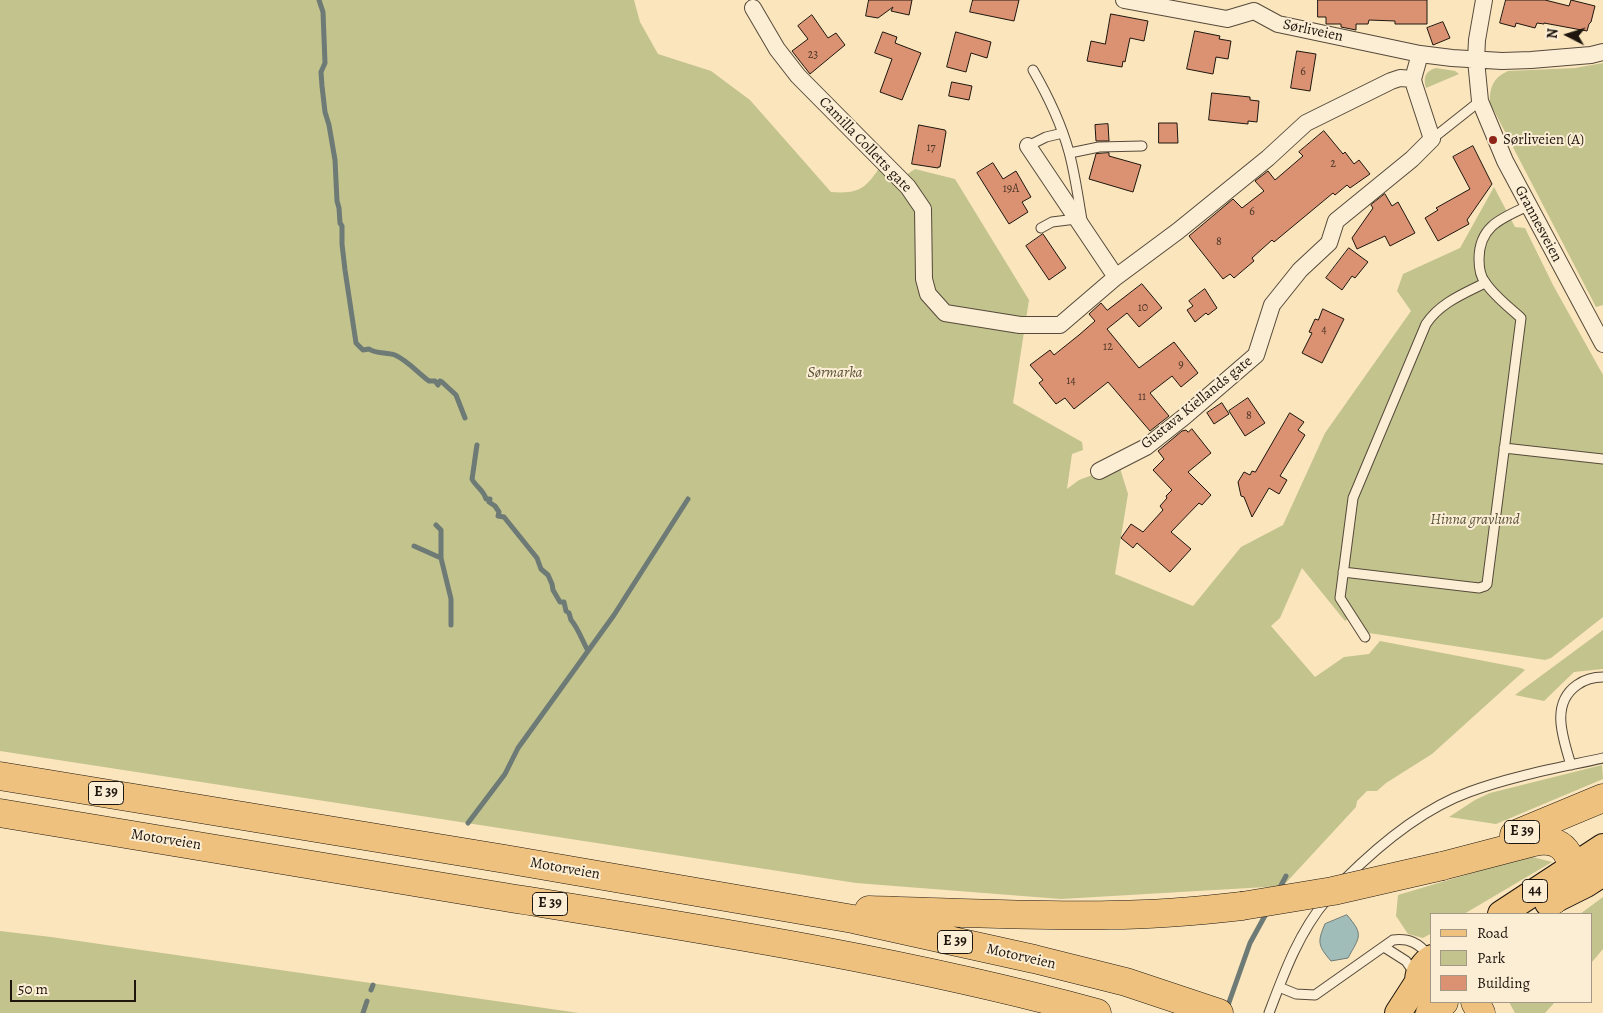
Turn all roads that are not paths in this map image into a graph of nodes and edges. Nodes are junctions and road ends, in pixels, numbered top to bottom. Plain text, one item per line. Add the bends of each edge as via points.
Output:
1 (1484, 0) edge
2 (1131, 1) edge
3 (1182, 6) edge
4 (1253, 6) edge
5 (753, 8) dead end
6 (1603, 52) edge
7 (1420, 54) junction
8 (1476, 60) junction
9 (1033, 70) dead end
10 (1413, 79) junction
11 (1480, 101) junction
12 (1063, 133) junction
13 (1432, 139) junction
14 (1028, 146) joint
15 (1142, 146) dead end
16 (1070, 153) junction
17 (1528, 206) junction
18 (1080, 226) junction
19 (1041, 228) dead end
20 (1116, 278) junction
21 (1485, 282) junction
22 (1603, 344) edge
23 (1504, 448) junction
24 (1603, 459) edge
25 (1099, 471) dead end
26 (1343, 572) junction
27 (1366, 637) dead end
28 (1603, 677) edge
29 (1603, 758) edge
30 (1571, 765) junction
31 (0, 776) edge
32 (1603, 798) edge
33 (0, 813) edge
34 (1603, 847) edge
35 (1442, 866) junction
36 (1569, 868) junction
37 (1603, 873) edge
38 (1554, 900) junction
39 (783, 907) junction
40 (1502, 913) edge
41 (1533, 913) edge
42 (1384, 947) junction
43 (1426, 975) edge
44 (1279, 987) junction
45 (1443, 1003) edge
46 (1097, 1013) edge
47 (1219, 1013) edge
48 (1269, 1013) edge
49 (1398, 1013) edge
50 (1430, 1013) edge

1 - 8 street, Grannesveien
2 - 3 street, Sørliveien
3 - 4 street, Sørliveien via 1227,19
4 - 7 street, Sørliveien via 1278,24
5 - 20 street, Camilla Colletts gate via 777,49 798,76 908,187 923,209 924,279 928,294 945,313 1020,325 1060,325
6 - 8 street, Sørliveien via 1531,60
7 - 8 street, Sørliveien
7 - 10 street
8 - 11 street, Grannesveien
9 - 12 lane
10 - 13 street
10 - 20 street, Camilla Colletts gate via 1391,81 1306,123 1268,158
11 - 13 lane
11 - 17 street, Grannesveien
12 - 14 lane
12 - 16 lane
13 - 25 street, Gustava Kiellands gate via 1336,221 1329,243 1300,270 1272,305 1256,355 1146,447
14 - 18 street
15 - 16 lane via 1099,147
16 - 18 lane
17 - 21 lane via 1499,219 1484,235 1479,258
17 - 22 street, Grannesveien
18 - 19 lane via 1052,222
18 - 20 street
21 - 23 lane via 1521,318
21 - 26 lane via 1442,305 1426,324 1353,498
23 - 24 lane
23 - 26 lane via 1485,586 1479,588
26 - 27 lane via 1340,598
28 - 30 lane via 1583,680 1564,699 1560,715
29 - 30 lane
30 - 44 lane via 1533,772 1468,792 1407,827 1362,863 1315,914
31 - 39 highway, Motorveien / E 39
32 - 35 highway, E 39
33 - 46 highway, Motorveien / E 39 via 771,941 907,967
34 - 36 main road, 44
35 - 36 highway, E 39 via 1549,840 1564,849 1569,858
35 - 39 highway, E 39, bridge via 1333,891 1242,906 1152,914 1072,916
36 - 38 highway via 1566,882
36 - 40 main road, 44
37 - 38 main road, 44
38 - 41 main road, 44
39 - 47 highway, Motorveien / E 39 via 1034,959 1126,982
42 - 43 lane
42 - 43 lane via 1393,940 1404,939 1422,946
42 - 44 lane via 1315,994 1296,994
43 - 49 main road
44 - 48 lane
45 - 50 highway

